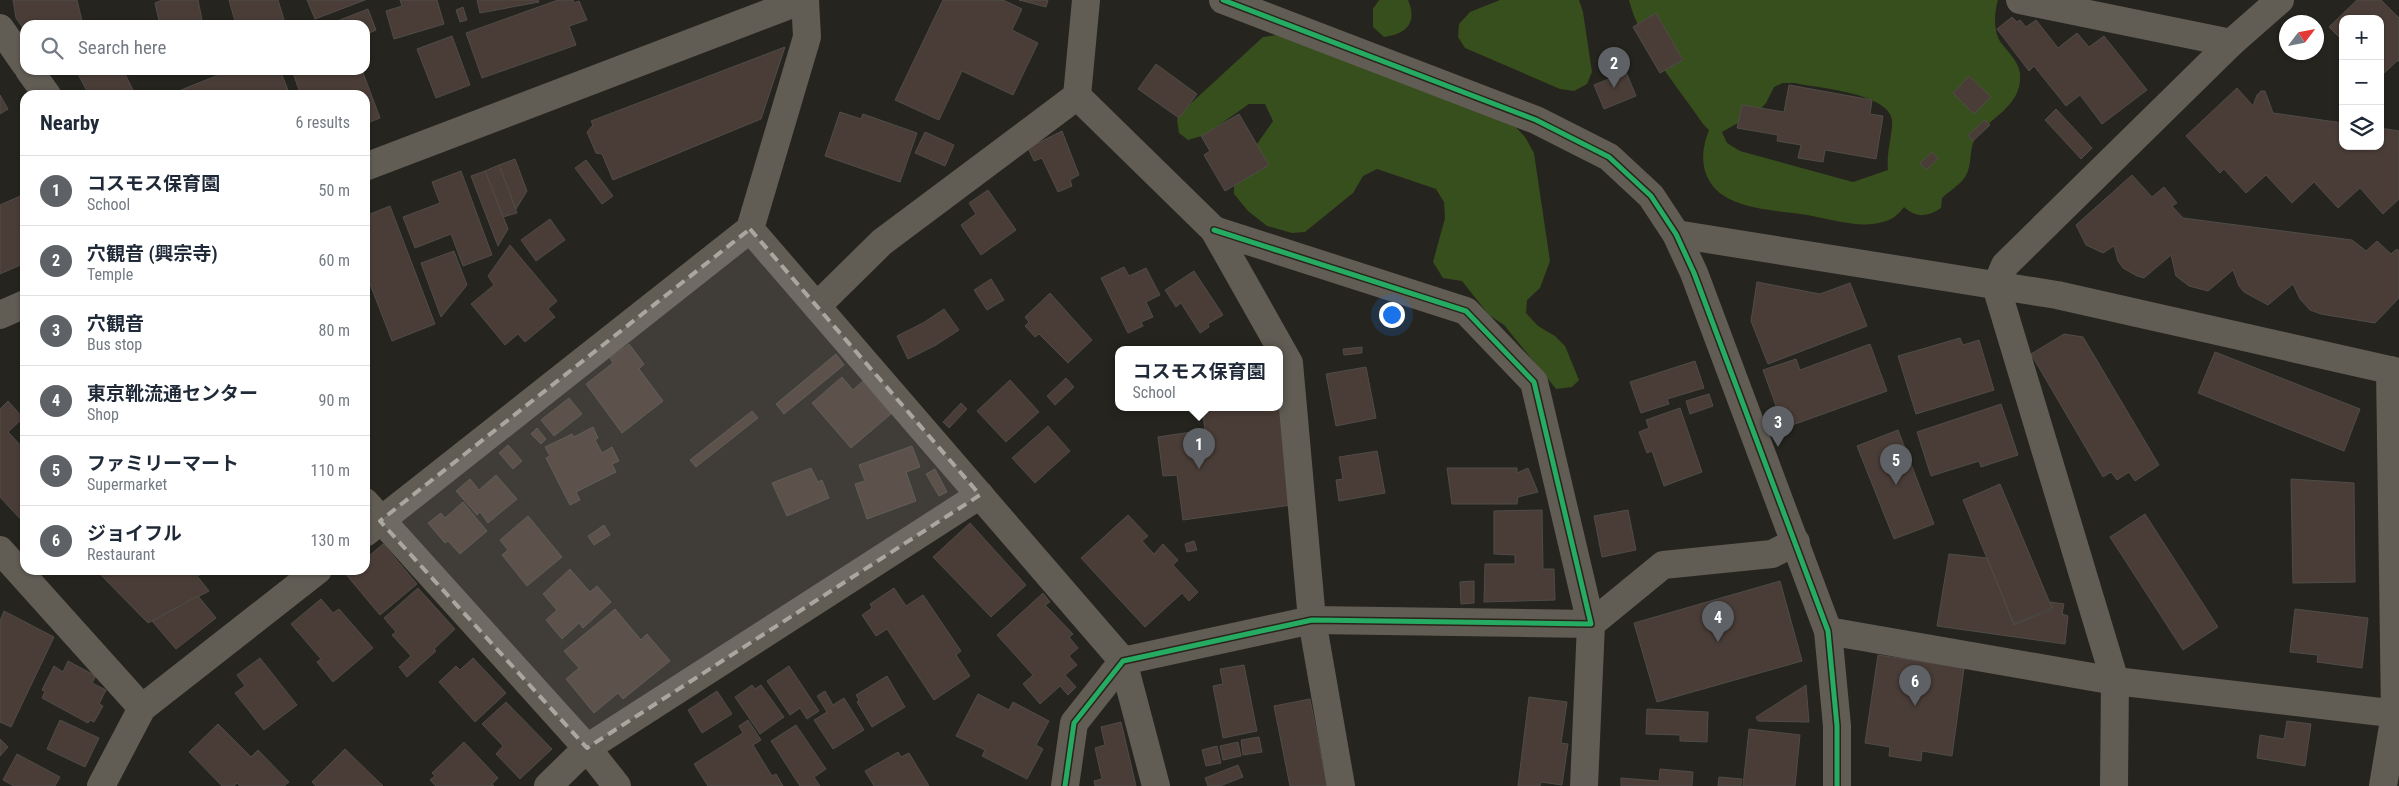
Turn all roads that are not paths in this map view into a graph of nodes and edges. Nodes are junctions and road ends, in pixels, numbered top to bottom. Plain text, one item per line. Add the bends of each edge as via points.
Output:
1 (804, 0) edge
2 (1086, 0) edge
3 (1223, 0) edge
4 (2020, 0) edge
5 (2280, 0) edge
6 (0, 28) edge
7 (2231, 44) junction
8 (20, 57) edge
9 (33, 75) edge
10 (43, 90) edge
11 (1077, 96) junction
12 (370, 165) edge
13 (750, 229) junction
14 (1214, 230) junction
15 (1676, 234) junction
16 (1996, 286) junction
17 (20, 306) edge
18 (817, 306) junction
19 (0, 315) edge
20 (1279, 346) edge
21 (1283, 352) edge
22 (2394, 371) edge
23 (980, 495) junction
24 (370, 519) edge
25 (1796, 542) junction
26 (0, 550) edge
27 (20, 572) edge
28 (22, 575) edge
29 (312, 575) edge
30 (1312, 620) junction
31 (1591, 624) junction
32 (1828, 631) junction
33 (1123, 661) junction
34 (2115, 681) junction
35 (142, 708) junction
36 (2397, 714) edge
37 (587, 748) junction
38 (101, 786) edge
39 (548, 786) edge
40 (617, 786) edge
41 (1065, 786) edge
42 (1156, 786) edge
43 (1341, 786) edge
44 (1584, 786) edge
45 (1837, 786) edge
46 (2114, 786) edge
47 (2383, 786) edge

1 - 12 street
1 - 13 street via 807,37
2 - 11 street
3 - 15 street via 1570,135 1609,157 1651,196
4 - 7 street
5 - 7 street
6 - 8 street
7 - 16 street via 2005,265
9 - 10 street
11 - 14 street
11 - 18 street via 882,242
13 - 18 street
13 - 24 street
14 - 20 street
14 - 31 street via 1466,311 1534,382
15 - 16 street
15 - 25 street via 1694,273
16 - 22 street via 2057,295
16 - 34 street
17 - 19 street
18 - 23 street
21 - 30 street via 1289,363
22 - 36 street
23 - 33 street
23 - 37 street
24 - 37 street
25 - 31 street via 1772,554 1663,565
25 - 32 street
26 - 27 street
28 - 35 street
29 - 35 street
30 - 31 street
30 - 33 street
30 - 43 street
31 - 44 street
32 - 34 street
32 - 45 street via 1837,726
33 - 41 street via 1074,723
33 - 42 street
34 - 36 street
34 - 46 street
35 - 38 street
36 - 47 street
37 - 39 street
37 - 40 street

